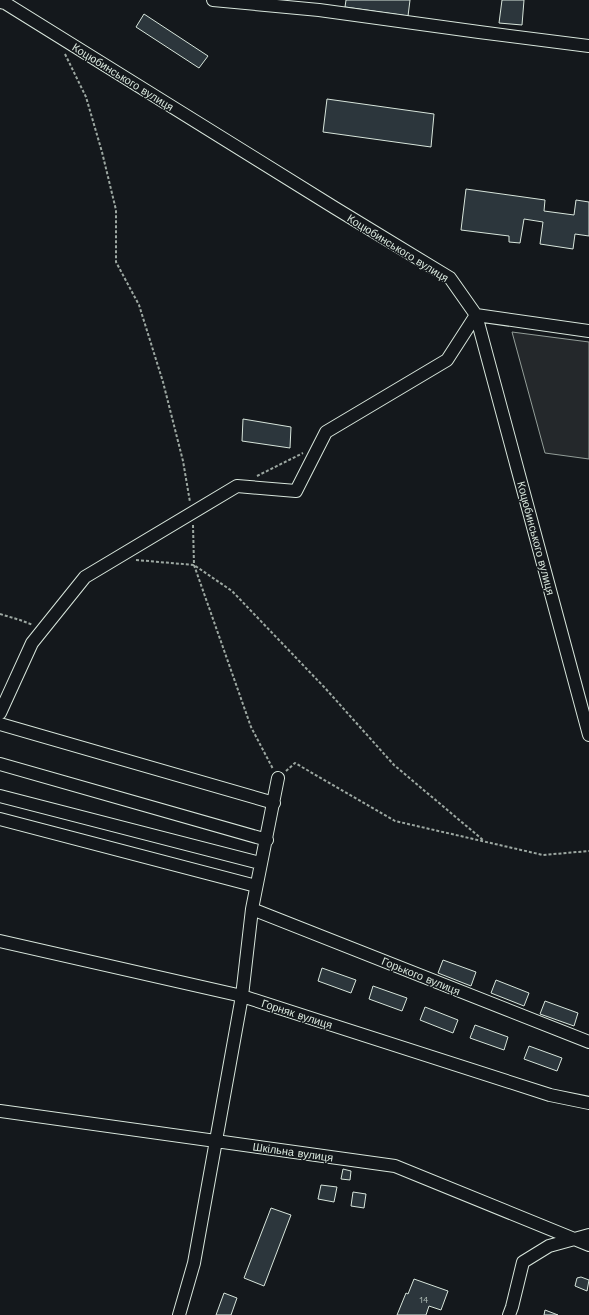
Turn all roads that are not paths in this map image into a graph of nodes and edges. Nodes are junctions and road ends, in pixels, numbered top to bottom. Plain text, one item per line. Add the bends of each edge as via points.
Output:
1 (213, 0) edge
2 (0, 2) edge
3 (589, 46) edge
4 (476, 315) junction
5 (589, 331) edge
6 (0, 713) edge
7 (0, 724) edge
8 (589, 735) edge
9 (0, 764) edge
10 (278, 778) road end
11 (0, 796) edge
12 (274, 803) junction
13 (0, 819) edge
14 (267, 840) junction
15 (260, 863) junction
16 (256, 886) junction
17 (252, 909) junction
18 (0, 941) edge
19 (242, 996) junction
20 (589, 1042) edge
21 (589, 1103) edge
22 (0, 1110) edge
23 (216, 1141) junction
24 (589, 1235) edge
25 (573, 1239) junction
26 (589, 1245) edge
27 (179, 1315) edge
28 (509, 1315) edge

1 - 3 street via 320,10
2 - 4 street, Коцюбинського вулиця via 450,278
4 - 5 street
4 - 6 street via 447,360 326,432 296,491 236,486 85,577 32,643
4 - 8 street, Коцюбинського вулиця
7 - 12 street
9 - 14 street
10 - 12 street
11 - 15 street
12 - 14 street
13 - 16 street
14 - 15 street
15 - 16 street
16 - 17 street
17 - 19 street
17 - 20 street, Горького вулиця
18 - 19 street, Горняк вулиця
19 - 21 street, Горняк вулиця via 550,1095
19 - 23 street
22 - 23 street, Шкільна вулиця
23 - 25 street, Шкільна вулиця via 395,1166
23 - 27 street via 194,1263
24 - 25 street
25 - 26 street, Шкільна вулиця
25 - 28 street via 549,1246 523,1262

